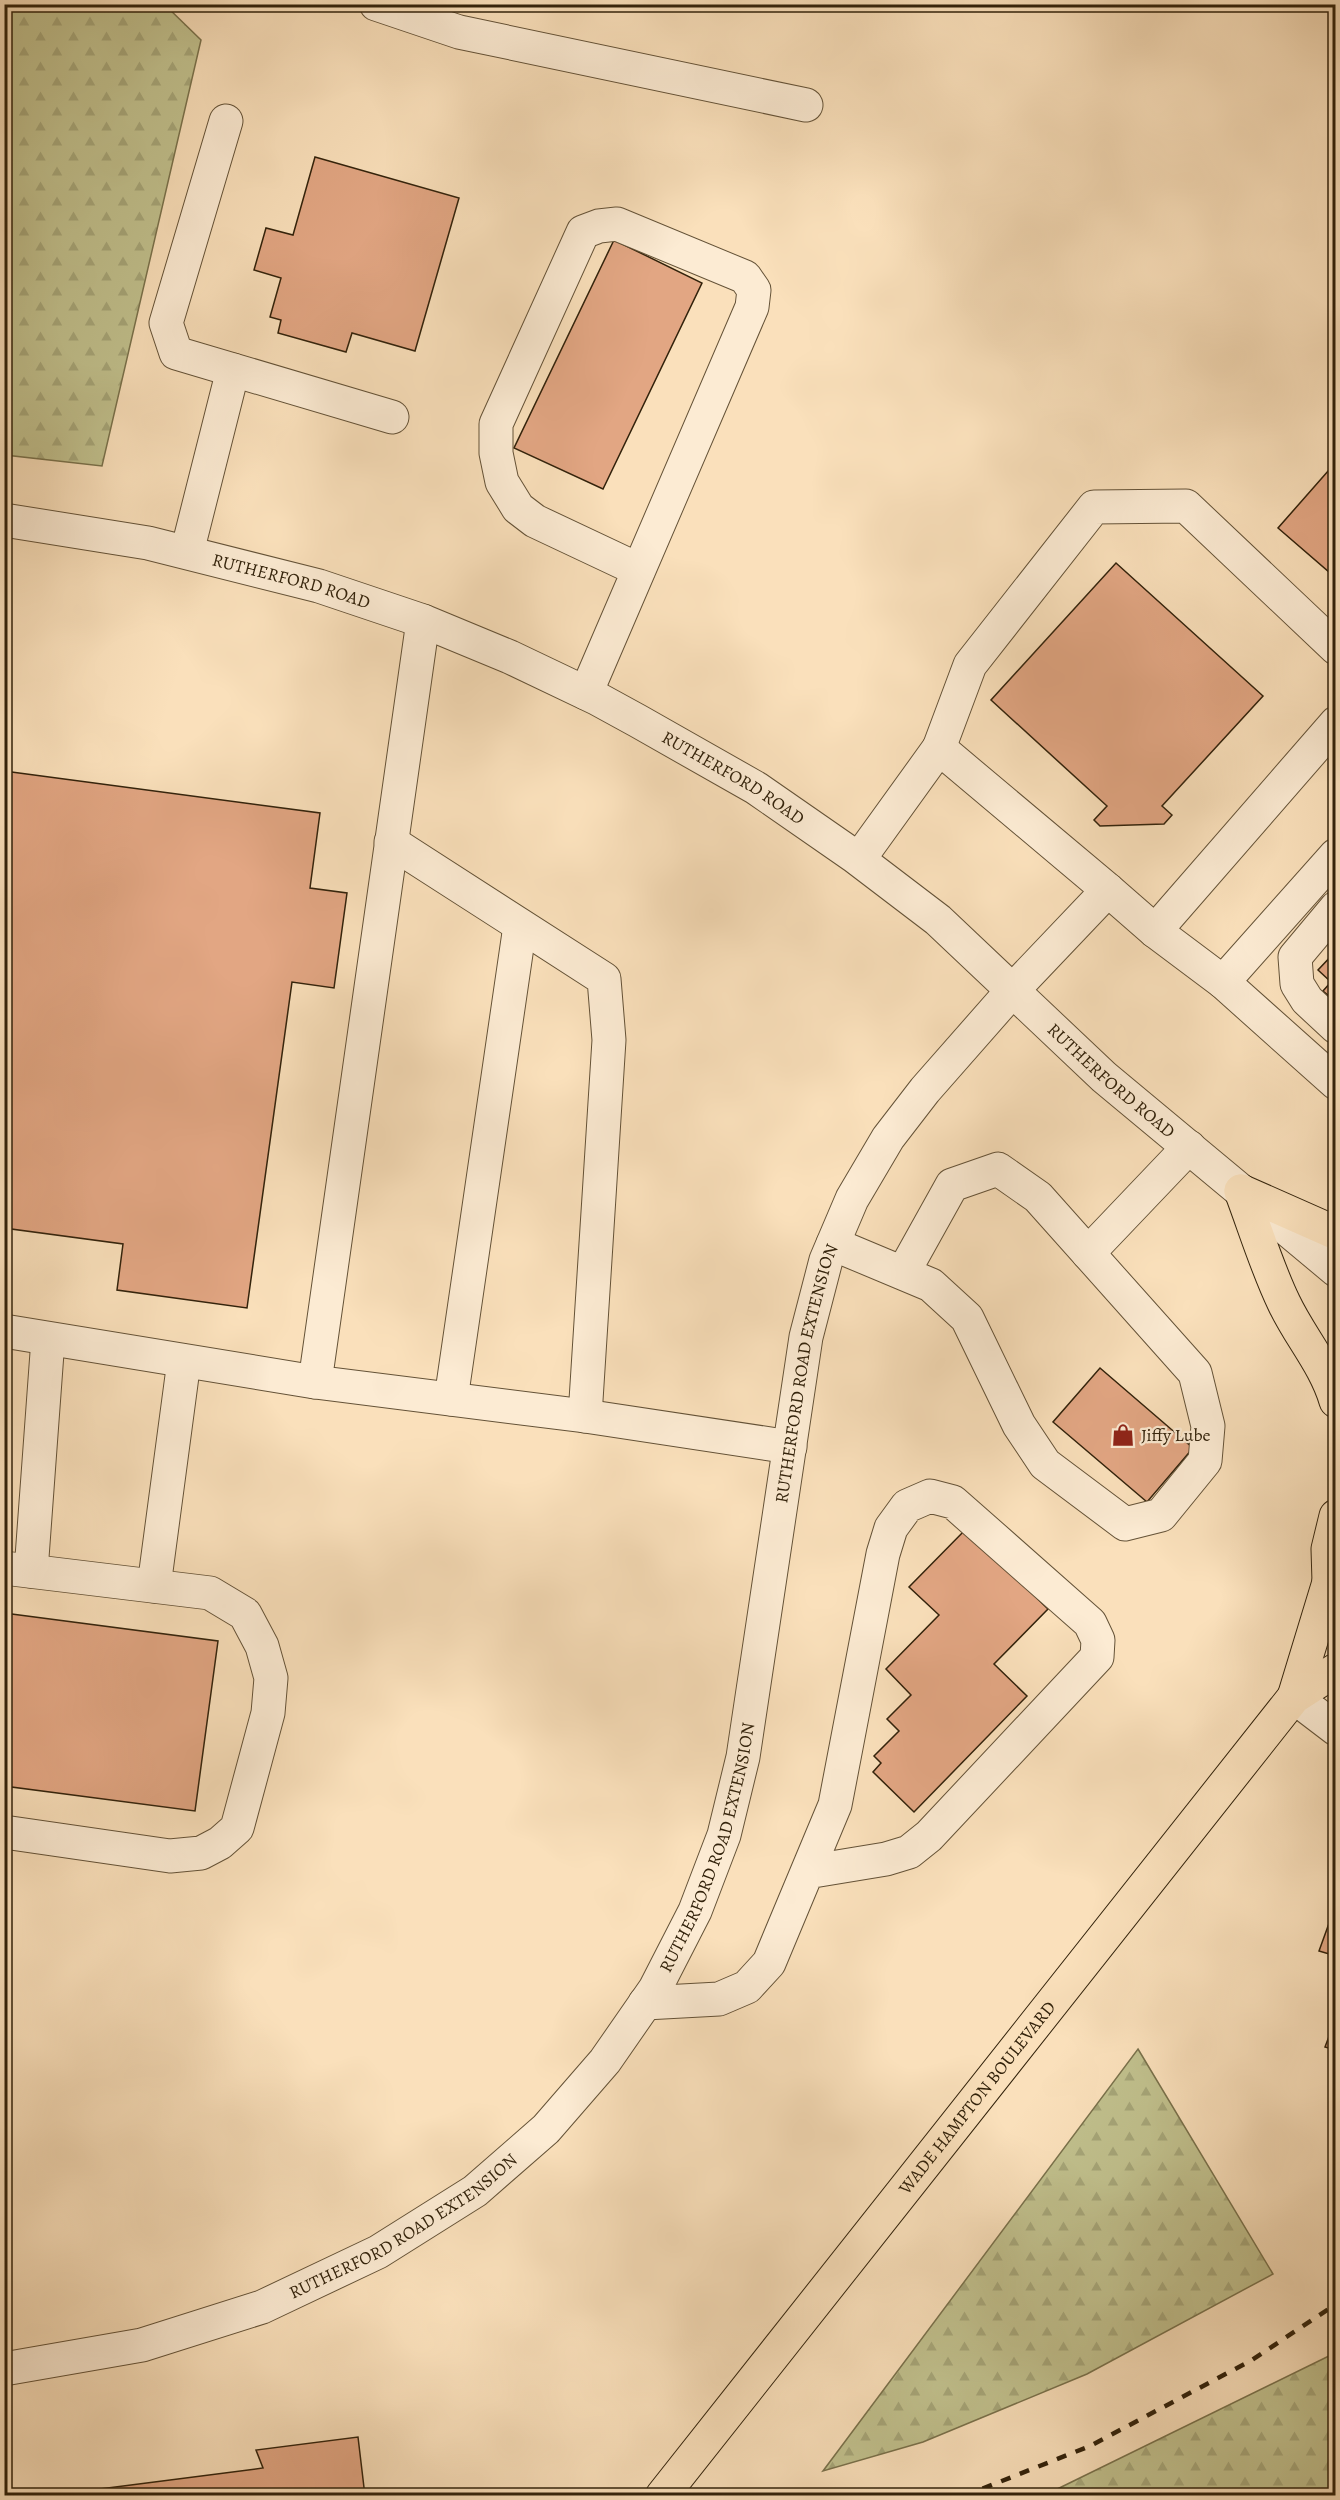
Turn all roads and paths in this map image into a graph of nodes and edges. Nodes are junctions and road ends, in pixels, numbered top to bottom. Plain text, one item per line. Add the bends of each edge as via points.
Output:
1 (375, 4) edge
2 (806, 105) dead end
3 (226, 121) dead end
4 (233, 370) junction
5 (392, 417) dead end
6 (4, 520) edge
7 (187, 552) junction
8 (639, 570) junction
9 (423, 621) junction
10 (1335, 648) edge
11 (586, 693) junction
12 (1335, 723) edge
13 (939, 748) junction
14 (392, 842) junction
15 (1335, 855) edge
16 (859, 859) junction
17 (1108, 890) junction
18 (1335, 908) edge
19 (520, 926) junction
20 (1155, 932) junction
21 (1223, 982) junction
22 (1012, 991) junction
23 (1335, 1027) edge
24 (1335, 1083) edge
25 (1189, 1147) junction
26 (1241, 1191) junction
27 (1335, 1233) edge
28 (833, 1244) junction
29 (1088, 1253) junction
30 (1335, 1270) edge
31 (903, 1273) junction
32 (4, 1331) edge
33 (48, 1339) junction
34 (184, 1361) junction
35 (315, 1382) junction
36 (451, 1399) junction
37 (1335, 1401) edge
38 (585, 1416) junction
39 (790, 1447) junction
40 (1335, 1516) edge
41 (18, 1569) edge
42 (1332, 1578) edge
43 (154, 1586) junction
44 (1335, 1670) edge
45 (1294, 1697) junction
46 (1335, 1729) edge
47 (4, 1832) edge
48 (807, 1872) junction
49 (645, 2003) junction
50 (4, 2369) edge
51 (662, 2496) edge

1 - 2 street via 459,32
3 - 4 street via 166,323 176,353
4 - 5 street
4 - 7 street
6 - 7 street, RUTHERFORD ROAD
7 - 9 street, RUTHERFORD ROAD via 319,586
8 - 8 street via 752,307 754,291 745,278 617,224 583,232 496,424 496,453 502,482 518,508 535,521
8 - 11 street
9 - 11 street, RUTHERFORD ROAD
9 - 14 street
10 - 13 street via 1186,506 1094,507 970,665
11 - 16 street, RUTHERFORD ROAD via 756,788
12 - 20 street
13 - 16 street
13 - 17 street
14 - 19 street
14 - 35 street
15 - 21 street
16 - 22 street, RUTHERFORD ROAD via 938,920
17 - 20 street
17 - 22 street, RUTHERFORD ROAD EXTENSION
18 - 23 street via 1295,957 1297,984 1307,1000
19 - 36 street
19 - 38 street via 604,979 609,1040
20 - 21 street
21 - 24 street
22 - 25 street, RUTHERFORD ROAD via 1104,1077
22 - 28 street, RUTHERFORD ROAD EXTENSION via 888,1138 852,1200
25 - 26 street, RUTHERFORD ROAD
25 - 29 street
26 - 27 main road
26 - 30 street, RUTHERFORD ROAD
26 - 37 main road via 1284,1302 1331,1384
28 - 31 street
28 - 39 street, RUTHERFORD ROAD EXTENSION via 806,1337
29 - 31 street via 1038,1197 998,1169 952,1185
29 - 31 street via 1195,1373 1208,1425 1205,1461 1161,1515 1125,1524 1045,1464 1019,1425 967,1318 931,1286
32 - 33 street
33 - 34 street
33 - 41 street
34 - 35 street
34 - 43 street
35 - 36 street
36 - 38 street
38 - 39 street
39 - 49 street, RUTHERFORD ROAD EXTENSION via 743,1757 724,1835 695,1911
40 - 42 main road, WADE HAMPTON BOULEVARD via 1328,1549
41 - 43 street
42 - 45 main road, WADE HAMPTON BOULEVARD
43 - 47 street via 210,1593 245,1614 262,1646 271,1678 268,1713 237,1828 201,1853 170,1856
44 - 45 main road, WADE HAMPTON BOULEVARD
45 - 46 street
45 - 51 main road, WADE HAMPTON BOULEVARD
48 - 48 street via 835,1805 891,1528 907,1506 930,1496 953,1502 1090,1623 1098,1640 1097,1657 929,1836 909,1852
48 - 49 street via 769,1963 747,1987 719,1999
49 - 50 street, RUTHERFORD ROAD EXTENSION via 605,2061 546,2129 475,2191 378,2252 262,2307 153,2341

